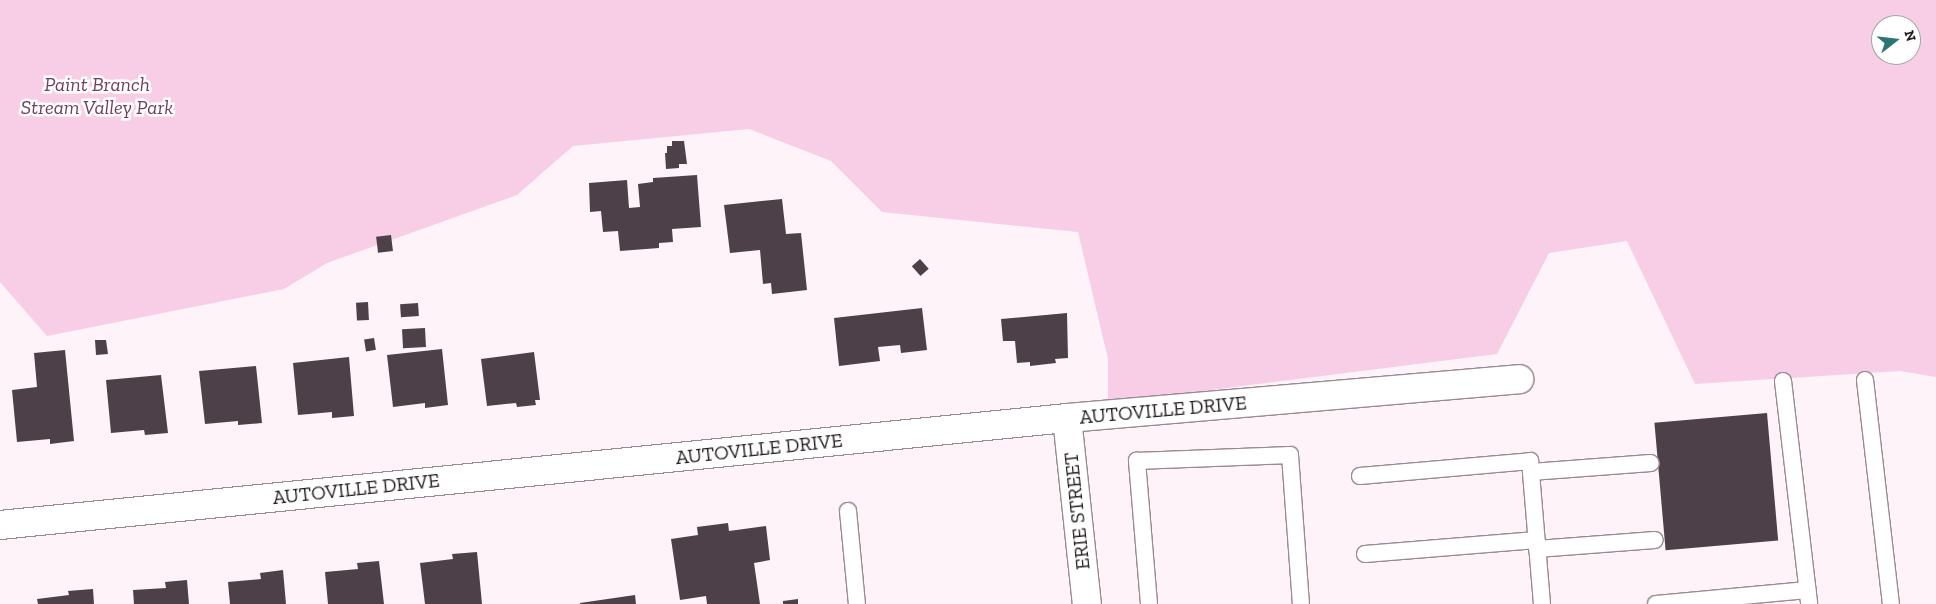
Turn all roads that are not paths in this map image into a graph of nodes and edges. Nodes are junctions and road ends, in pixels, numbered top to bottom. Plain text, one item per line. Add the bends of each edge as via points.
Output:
1 (1519, 379) dead end
2 (1865, 380) dead end
3 (1783, 381) dead end
4 (1067, 418) junction
5 (1651, 463) dead end
6 (1531, 472) junction
7 (1360, 476) dead end
8 (848, 511) dead end
9 (0, 525) edge
10 (1654, 540) dead end
11 (1537, 545) junction
12 (1365, 554) dead end
13 (1808, 597) edge
14 (1725, 601) edge
15 (857, 604) edge
16 (1087, 604) edge
17 (1148, 604) edge
18 (1302, 604) edge
19 (1542, 604) edge
20 (1656, 604) edge
21 (1891, 604) edge

1 - 4 street, AUTOVILLE DRIVE
2 - 21 lane
3 - 13 lane
4 - 9 street, AUTOVILLE DRIVE
4 - 16 street, ERIE STREET
5 - 6 lane
6 - 7 lane via 1530,460
6 - 11 lane
8 - 15 lane
10 - 11 lane
11 - 12 lane
11 - 19 lane
13 - 14 lane
14 - 20 lane
17 - 18 lane via 1137,461 1290,455

